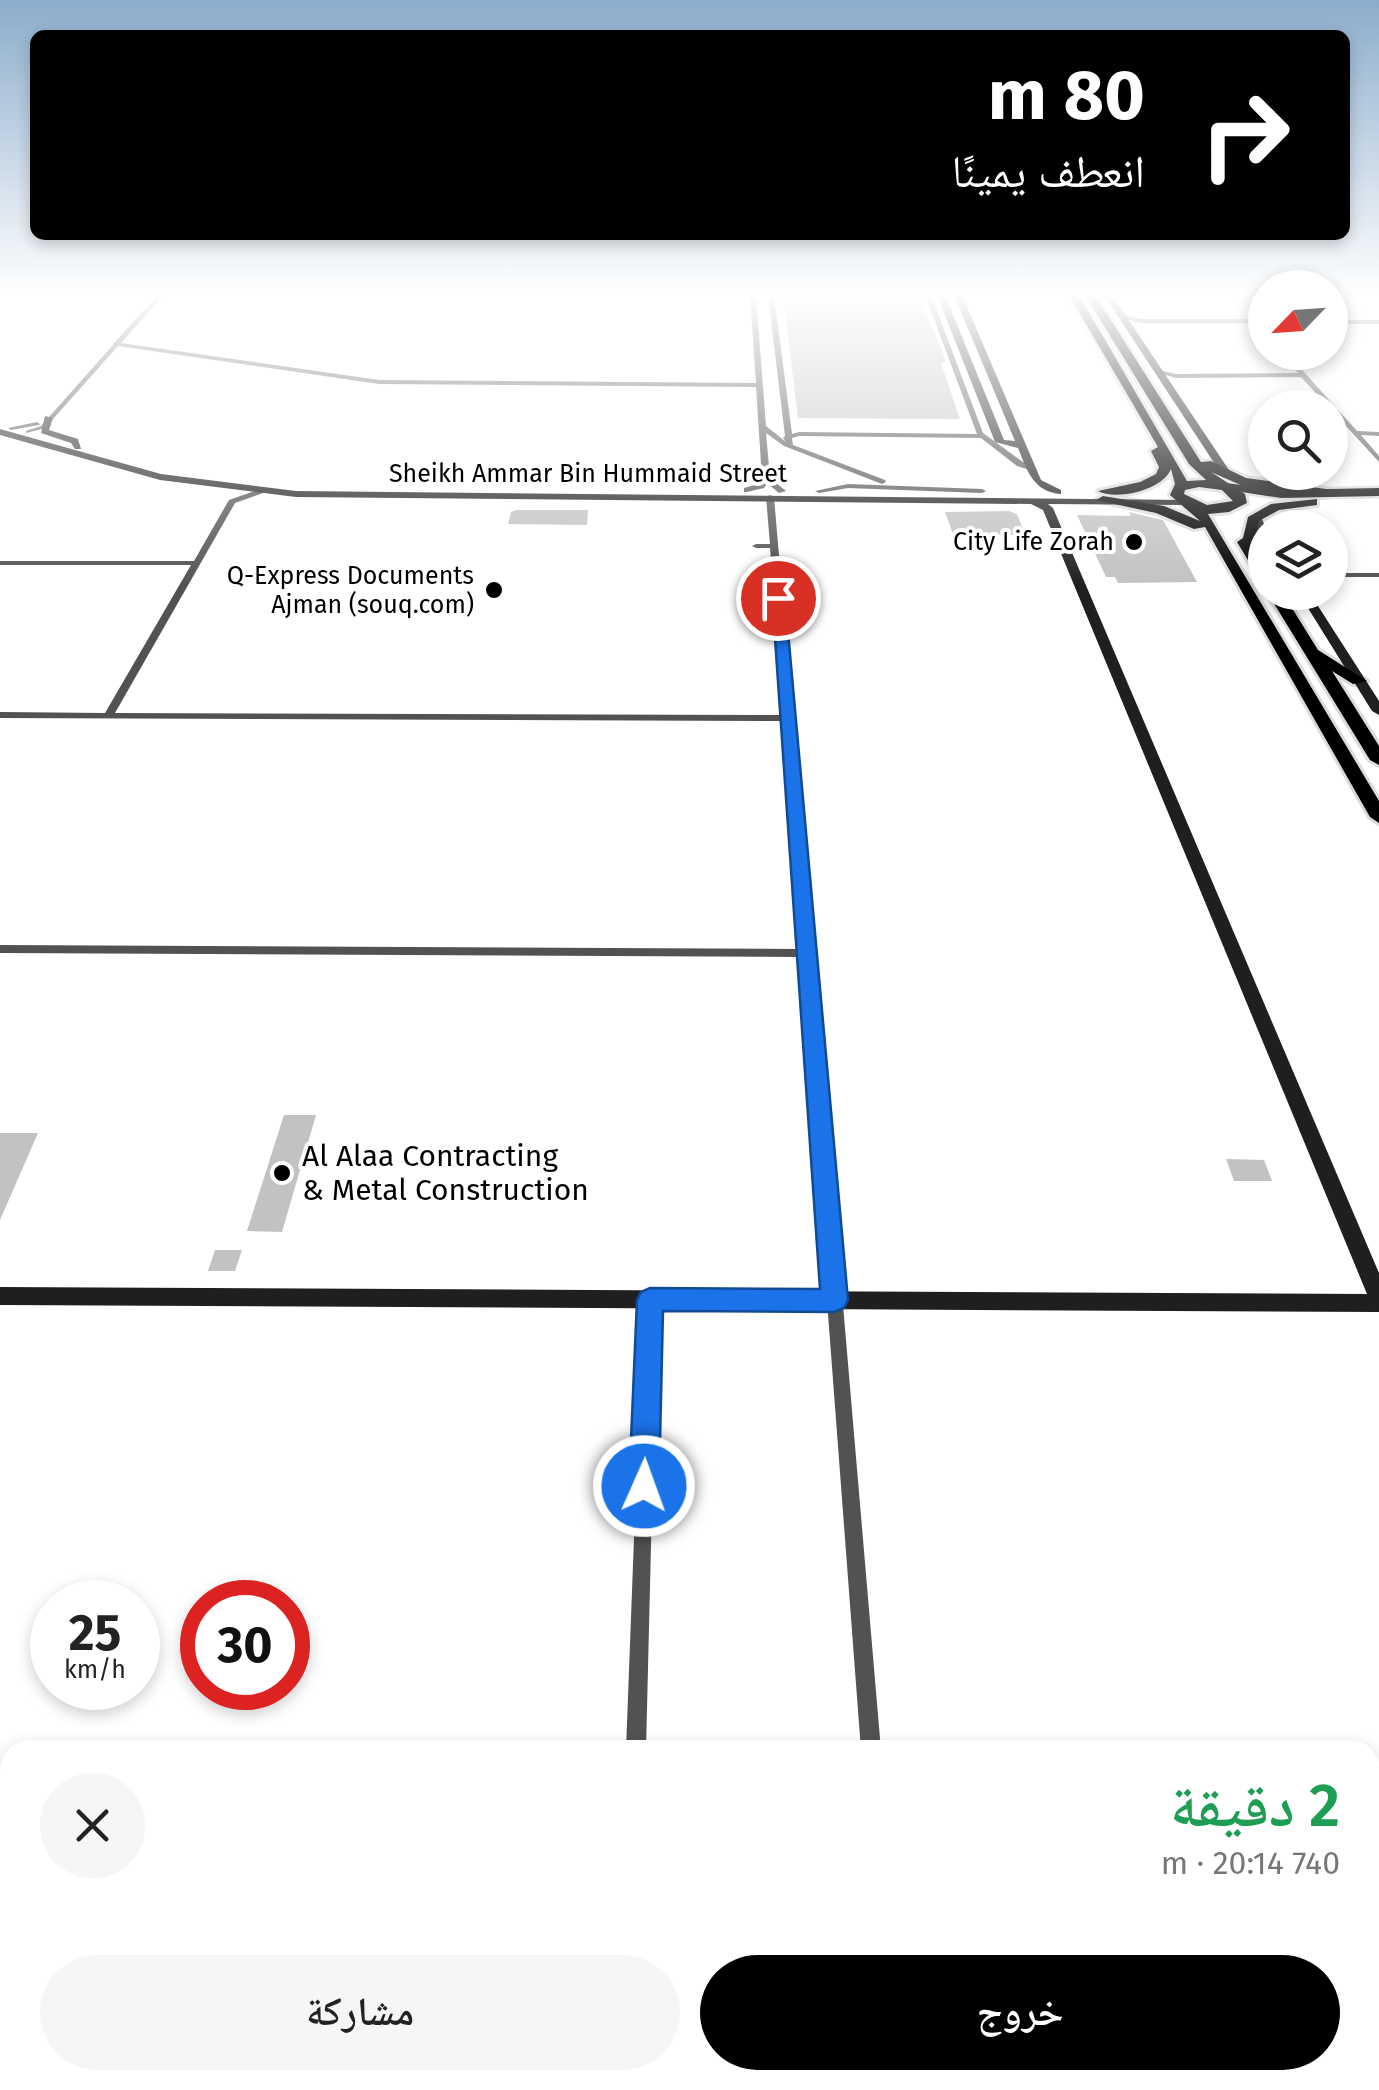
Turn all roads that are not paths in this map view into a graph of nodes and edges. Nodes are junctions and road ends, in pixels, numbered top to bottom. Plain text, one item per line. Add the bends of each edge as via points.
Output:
1 (71, 393) edge
2 (761, 393) edge
3 (782, 393) edge
4 (965, 393) edge
5 (980, 393) edge
6 (998, 393) edge
7 (1131, 393) edge
8 (1152, 393) edge
9 (1170, 393) edge
10 (1318, 393) edge
11 (48, 418) junction
12 (3, 428) edge
13 (764, 431) junction
14 (28, 432) junction
15 (751, 434) dead end
16 (1355, 434) junction
17 (1379, 434) edge
18 (982, 436) junction
19 (1158, 439) junction
20 (788, 442) junction
21 (1020, 445) junction
22 (74, 454) junction
23 (1379, 460) edge
24 (1033, 468) junction
25 (766, 479) junction
26 (1038, 482) junction
27 (1224, 483) junction
28 (894, 486) junction
29 (225, 487) junction
30 (746, 490) junction
31 (260, 491) junction
32 (982, 491) junction
33 (1379, 492) edge
34 (776, 494) junction
35 (823, 494) junction
36 (1024, 495) junction
37 (1060, 495) junction
38 (1096, 496) junction
39 (1184, 496) junction
40 (1327, 496) junction
41 (691, 497) junction
42 (939, 498) junction
43 (1379, 500) edge
44 (232, 502) junction
45 (703, 504) dead end
46 (814, 504) dead end
47 (951, 505) dead end
48 (1236, 506) junction
49 (1048, 508) junction
50 (1270, 510) edge
51 (1222, 544) junction
52 (756, 546) dead end
53 (774, 546) junction
54 (1248, 548) edge
55 (0, 562) edge
56 (196, 564) junction
57 (1348, 575) edge
58 (1379, 575) edge
59 (1285, 610) edge
60 (1314, 610) edge
61 (1310, 651) junction
62 (1359, 681) junction
63 (1378, 708) edge
64 (0, 715) edge
65 (108, 716) junction
66 (666, 718) junction
67 (786, 718) junction
68 (665, 732) dead end
69 (1379, 760) edge
70 (1379, 817) edge
71 (0, 948) edge
72 (806, 953) junction
73 (0, 1296) edge
74 (650, 1300) junction
75 (834, 1300) junction
76 (1379, 1300) edge
77 (636, 1740) edge
78 (870, 1740) edge

1 - 11 street
2 - 13 street
3 - 20 street
4 - 18 street
5 - 21 street via 1000,442
6 - 21 street
7 - 19 highway
8 - 27 highway via 1180,437
9 - 27 street
10 - 16 street
11 - 12 street
11 - 14 street
11 - 22 street via 44,431 74,442
12 - 14 street, Sheikh Ammar Bin Hummaid Street
12 - 22 street, Sheikh Ammar Bin Hummaid Street
13 - 15 street
13 - 20 street
13 - 25 street
14 - 22 street, Sheikh Ammar Bin Hummaid Street
16 - 17 street
16 - 23 street
18 - 20 street via 799,434
18 - 24 street
19 - 38 highway via 1162,476
19 - 39 highway
20 - 28 street
21 - 24 street
22 - 29 street, Sheikh Ammar Bin Hummaid Street
22 - 30 street, Sheikh Ammar Bin Hummaid Street via 272,485
24 - 26 street
25 - 30 street
25 - 34 street
26 - 36 street
26 - 37 street
27 - 39 highway
27 - 40 highway
27 - 48 highway via 1240,496
28 - 32 street
28 - 35 street via 843,486
29 - 31 street, Sheikh Ammar Bin Hummaid Street
29 - 44 street
30 - 34 street, Sheikh Ammar Bin Hummaid Street
31 - 41 street, Sheikh Ammar Bin Hummaid Street
31 - 44 street
32 - 35 street, Sheikh Ammar Bin Hummaid Street
32 - 36 street, Sheikh Ammar Bin Hummaid Street
33 - 40 main road
34 - 35 street, Sheikh Ammar Bin Hummaid Street
34 - 41 street, Sheikh Ammar Bin Hummaid Street
34 - 53 street
35 - 42 street, Sheikh Ammar Bin Hummaid Street
35 - 46 street
36 - 37 street, Sheikh Ammar Bin Hummaid Street
36 - 42 street, Sheikh Ammar Bin Hummaid Street
36 - 49 street
37 - 38 street, Sheikh Ammar Bin Hummaid Street
37 - 49 street
38 - 39 street, Sheikh Ammar Bin Hummaid Street
38 - 51 highway via 1171,513
39 - 48 highway via 1216,510
39 - 51 highway
40 - 43 main road
40 - 48 main road
40 - 50 highway
41 - 45 street
42 - 47 street
44 - 56 street
48 - 54 highway via 1235,524
49 - 76 street
51 - 70 highway
52 - 53 street
53 - 67 street
55 - 56 street
56 - 65 street
57 - 58 street
59 - 61 highway
60 - 62 street
61 - 62 highway
61 - 69 highway
62 - 63 street
64 - 65 street
65 - 66 street
66 - 67 street
66 - 68 street
67 - 72 street
71 - 72 street
72 - 75 street
73 - 74 street
74 - 75 street
74 - 77 street
75 - 76 street
75 - 78 street

